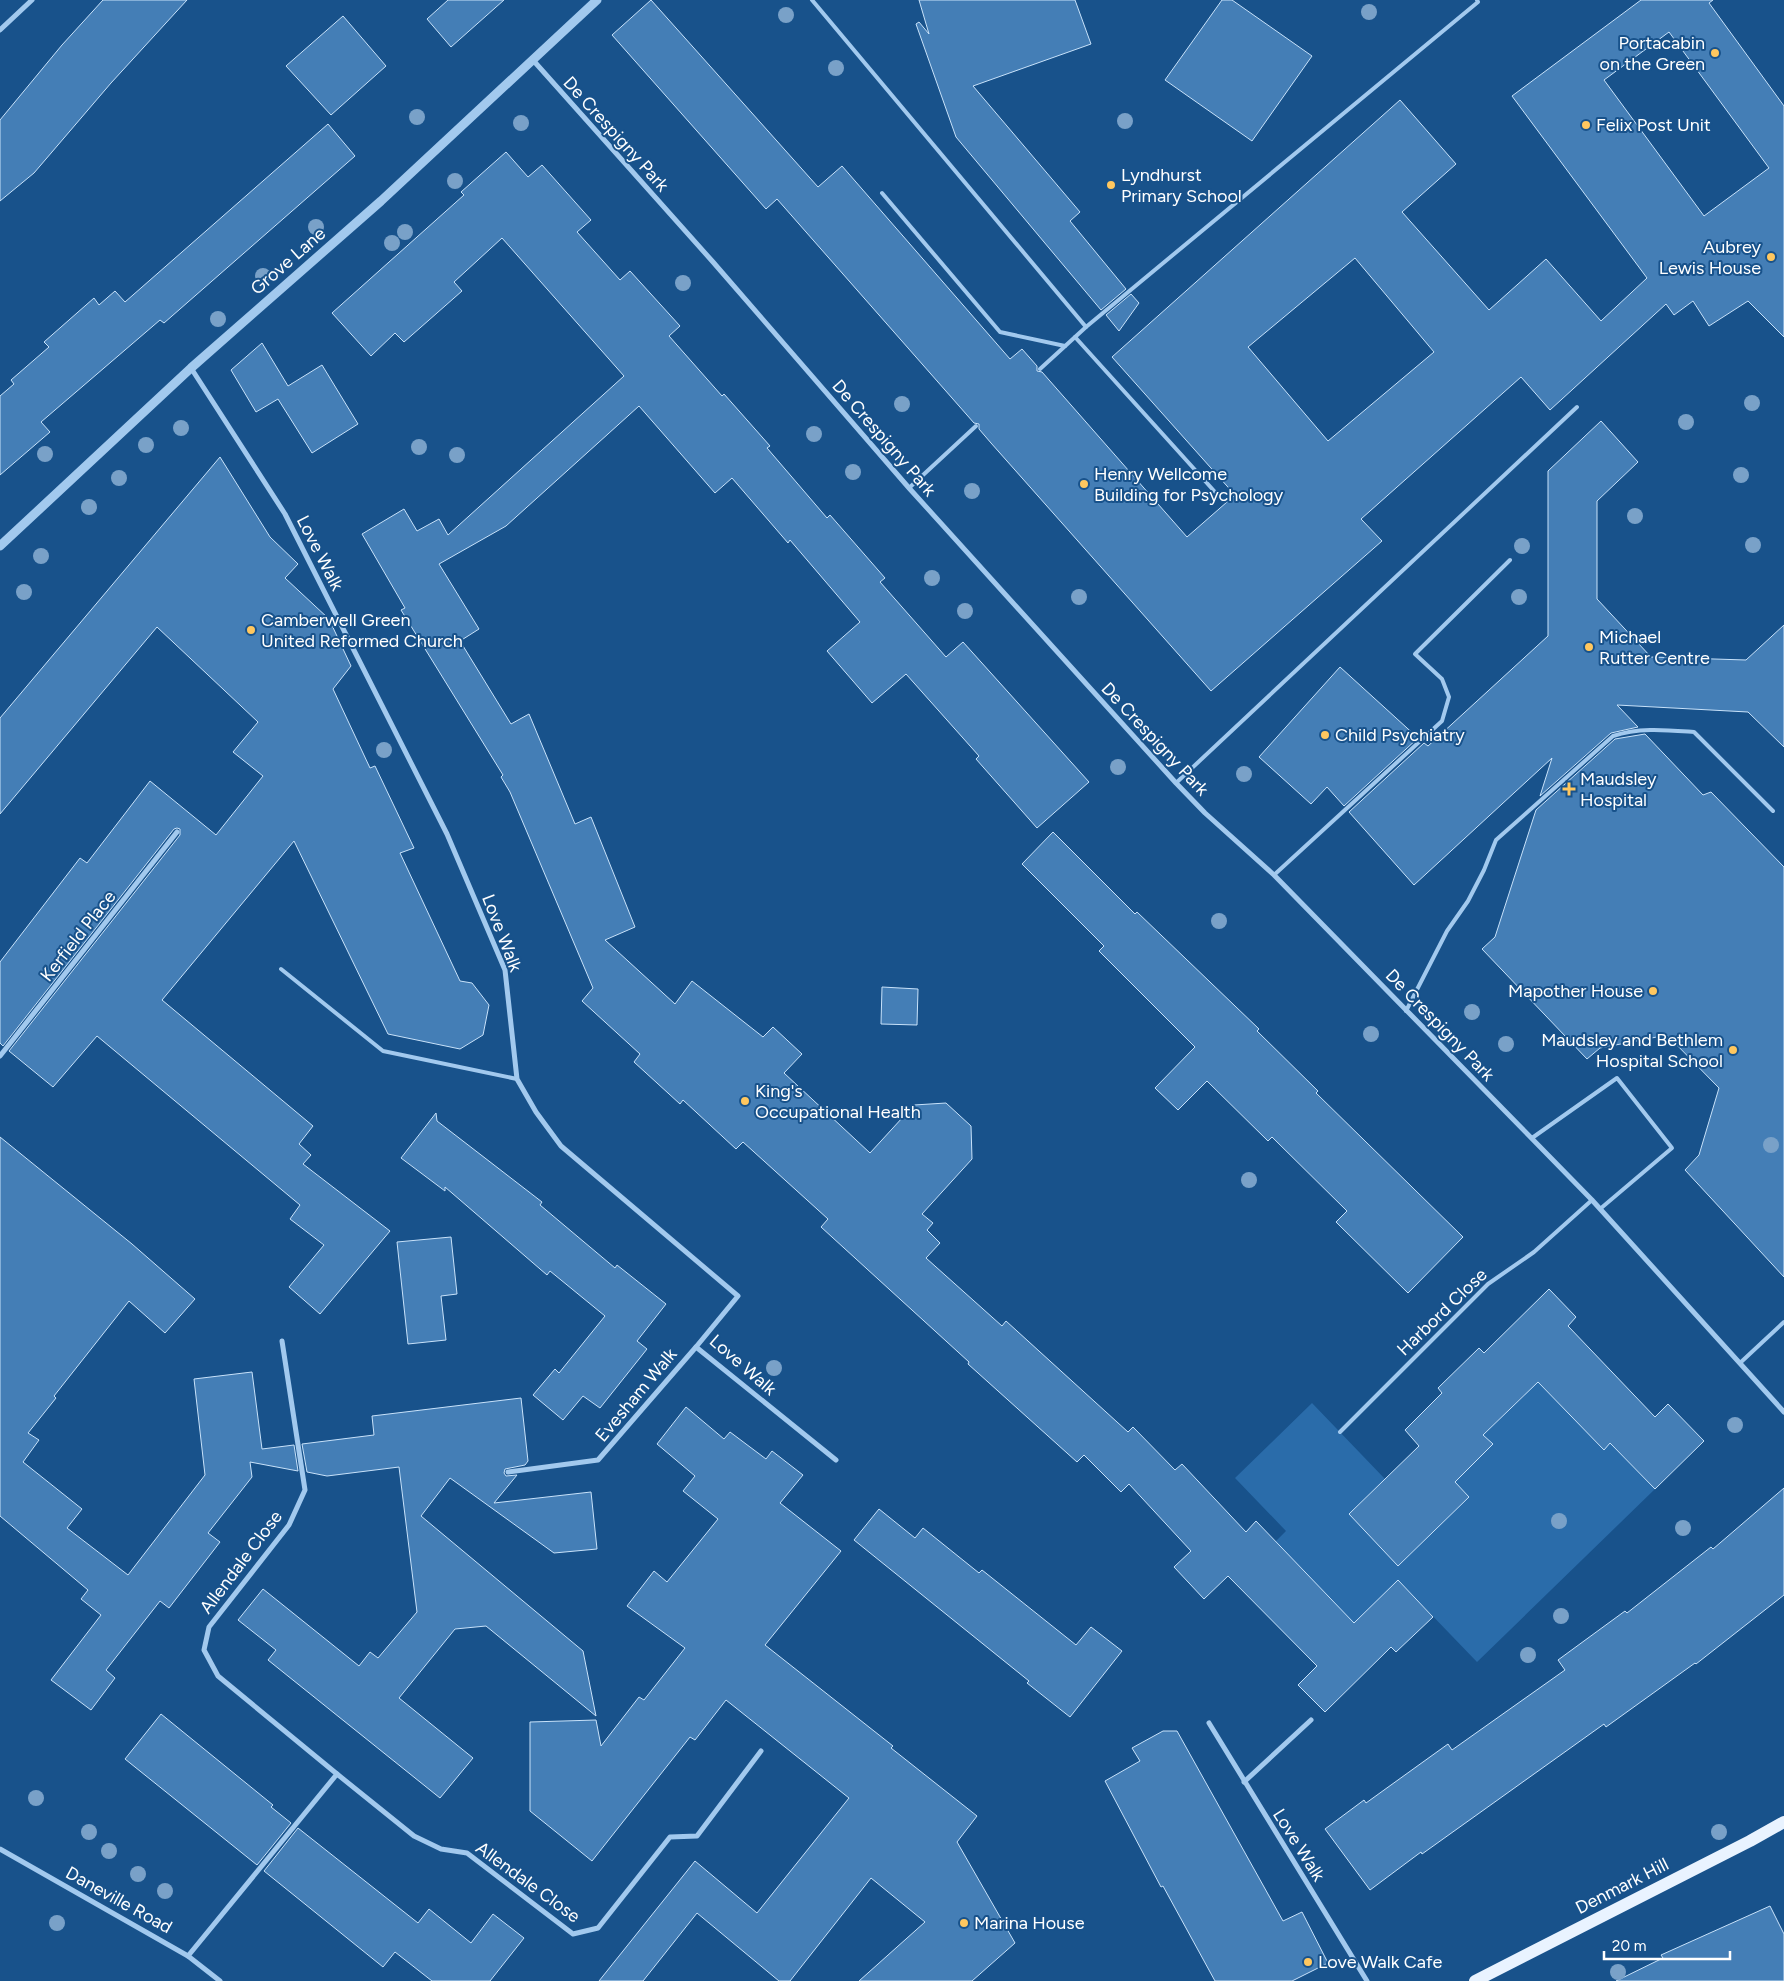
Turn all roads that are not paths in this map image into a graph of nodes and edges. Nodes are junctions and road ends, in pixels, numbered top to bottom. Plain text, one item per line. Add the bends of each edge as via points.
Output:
1 (32, 0) edge
2 (597, 0) edge
3 (812, 0) edge
4 (1477, 0) edge
5 (0, 30) edge
6 (532, 59) junction
7 (882, 193) dead end
8 (1086, 327) junction
9 (1075, 337) junction
10 (1065, 346) junction
11 (191, 368) junction
12 (1040, 369) dead end
13 (1577, 407) dead end
14 (976, 426) dead end
15 (909, 488) junction
16 (1216, 492) dead end
17 (0, 546) edge
18 (1510, 560) dead end
19 (1176, 783) junction
20 (1773, 811) dead end
21 (177, 832) dead end
22 (1274, 875) junction
23 (281, 969) dead end
24 (1406, 1011) junction
25 (0, 1056) edge
26 (517, 1079) junction
27 (1532, 1138) junction
28 (1592, 1200) junction
29 (1600, 1209) junction
30 (1784, 1322) edge
31 (282, 1341) dead end
32 (696, 1347) junction
33 (1740, 1364) junction
34 (1784, 1412) edge
35 (1340, 1432) dead end
36 (836, 1460) dead end
37 (508, 1472) dead end
38 (1311, 1720) dead end
39 (1209, 1723) dead end
40 (761, 1751) dead end
41 (337, 1774) junction
42 (1244, 1782) junction
43 (1784, 1822) edge
44 (0, 1849) edge
45 (188, 1956) junction
46 (220, 1981) edge
47 (1367, 1981) edge
48 (1475, 1981) edge

1 - 5 street
2 - 6 street, Grove Lane
3 - 8 lane
4 - 8 lane
6 - 11 street, Grove Lane via 381,201
6 - 15 street, De Crespigny Park
7 - 10 lane via 1000,332
8 - 9 lane
9 - 10 lane
9 - 16 lane
10 - 12 lane
11 - 17 street, Grove Lane
11 - 26 street, Love Walk via 285,514 447,834 505,970
13 - 19 lane
14 - 15 lane
15 - 19 street, De Crespigny Park
18 - 22 lane via 1415,654 1442,679 1449,697 1442,721
19 - 22 street, De Crespigny Park
20 - 24 lane via 1694,732 1626,731 1613,736 1496,840 1468,901 1447,931
21 - 25 street, Kerfield Place
22 - 24 street, De Crespigny Park
23 - 26 lane via 382,1052
24 - 27 street, De Crespigny Park
26 - 32 street, Love Walk via 561,1146 738,1296
27 - 28 street, De Crespigny Park
27 - 29 lane via 1617,1078 1672,1148
28 - 29 street, De Crespigny Park
28 - 35 lane, Harbord Close via 1534,1252 1488,1284
29 - 33 street, De Crespigny Park
30 - 33 lane
31 - 41 street, Allendale Close via 305,1490 289,1525 210,1627 204,1650 218,1676
32 - 36 street, Love Walk
32 - 37 street, Evesham Walk via 598,1460
33 - 34 street, De Crespigny Park
38 - 42 street
39 - 42 street, Love Walk
40 - 41 street, Allendale Close via 697,1836 670,1837 598,1928 573,1934 467,1853 441,1849 414,1836
41 - 45 street
42 - 47 street, Love Walk
43 - 48 main road, Denmark Hill
44 - 45 street, Daneville Road
45 - 46 street, Daneville Road

